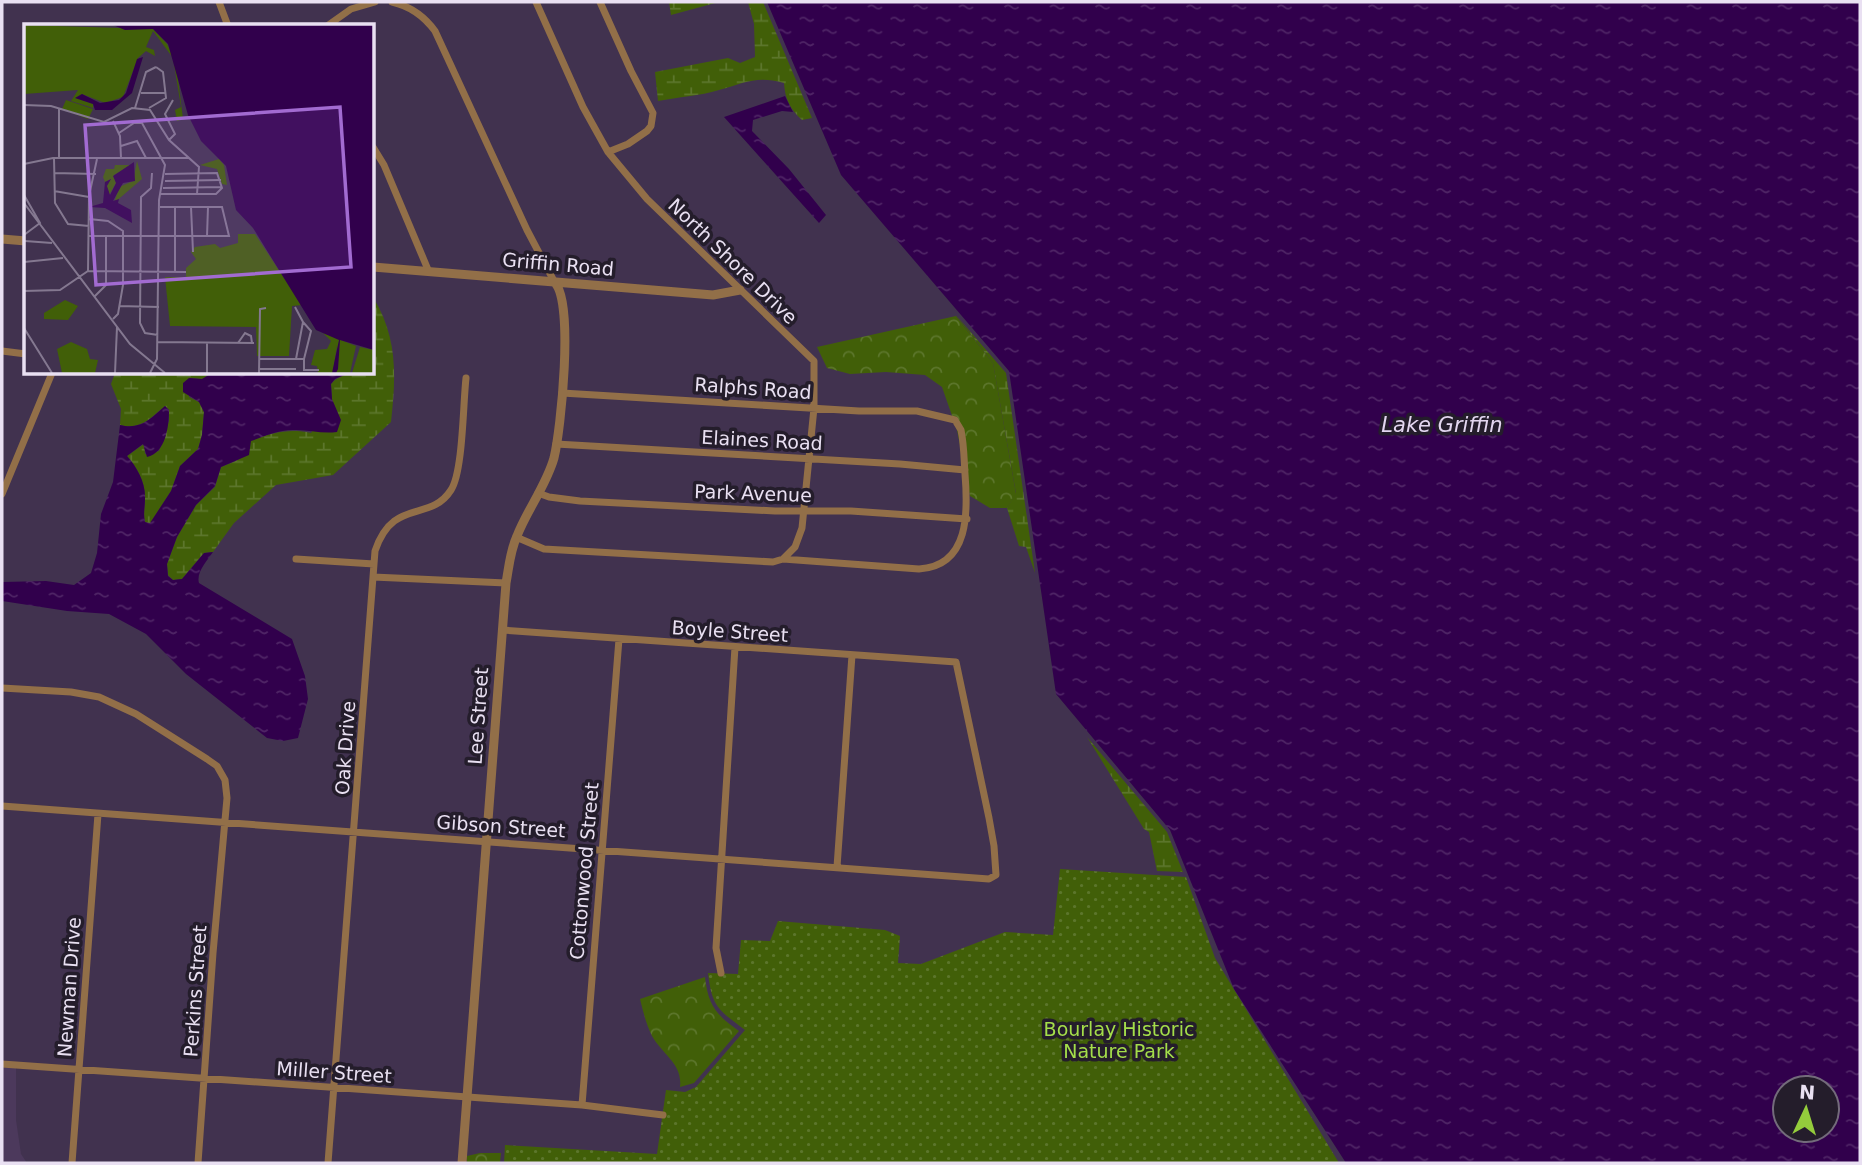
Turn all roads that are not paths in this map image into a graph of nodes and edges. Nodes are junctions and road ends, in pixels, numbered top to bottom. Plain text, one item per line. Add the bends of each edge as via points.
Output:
1 (219, 2) edge
2 (375, 2) edge
3 (392, 2) edge
4 (536, 2) edge
5 (600, 2) edge
6 (227, 24) edge
7 (330, 24) edge
8 (374, 148) edge
9 (608, 152) junction
10 (2, 239) edge
11 (24, 241) edge
12 (374, 267) edge
13 (429, 272) junction
14 (555, 283) junction
15 (740, 290) junction
16 (2, 351) edge
17 (24, 354) edge
18 (52, 374) edge
19 (466, 378) dead end
20 (562, 393) junction
21 (814, 408) junction
22 (556, 444) junction
23 (809, 458) junction
24 (965, 470) junction
25 (538, 493) junction
26 (2, 494) edge
27 (804, 511) junction
28 (967, 519) junction
29 (516, 537) junction
30 (296, 559) dead end
31 (783, 559) junction
32 (374, 564) junction
33 (373, 577) junction
34 (506, 583) junction
35 (502, 630) junction
36 (619, 639) junction
37 (735, 646) junction
38 (852, 655) junction
39 (2, 688) edge
40 (2, 806) edge
41 (98, 814) junction
42 (225, 822) junction
43 (354, 831) junction
44 (486, 841) junction
45 (603, 849) junction
46 (720, 859) junction
47 (836, 867) junction
48 (996, 875) joint
49 (721, 973) dead end
50 (2, 1064) edge
51 (78, 1071) junction
52 (204, 1080) junction
53 (335, 1087) junction
54 (467, 1097) junction
55 (582, 1105) junction
56 (663, 1115) dead end
57 (72, 1163) edge
58 (198, 1163) edge
59 (328, 1163) edge
60 (462, 1163) edge

1 - 6 street
2 - 7 street via 351,9
3 - 14 street via 421,15 435,31
4 - 9 street, North Shore Drive
5 - 9 street via 653,113 647,131
8 - 13 street
9 - 15 street, North Shore Drive via 647,199
10 - 11 street
12 - 13 street, Griffin Road
13 - 14 street, Griffin Road
14 - 15 street, Griffin Road via 713,295
14 - 20 street, Lee Street via 561,291 564,331
15 - 21 street, North Shore Drive via 814,361
16 - 17 street
18 - 26 street
19 - 32 street, Oak Drive via 459,471 453,488 442,501 390,523 379,540
20 - 21 street, Ralphs Road
20 - 22 street, Lee Street
21 - 23 street, North Shore Drive
21 - 24 street, Ralphs Road via 918,411 955,420 961,430
22 - 23 street, Elaines Road
22 - 25 street, Lee Street
23 - 24 street, Elaines Road
23 - 27 street, North Shore Drive
24 - 28 street
25 - 27 street, Park Avenue via 580,501
25 - 29 street, Lee Street
27 - 28 street, Park Avenue
27 - 31 street, North Shore Drive via 799,538
28 - 31 street via 958,546 942,561 919,569
29 - 31 street via 544,549
29 - 34 street, Lee Street
30 - 32 street
32 - 33 street, Oak Drive
33 - 34 street
33 - 43 street, Oak Drive
34 - 35 street, Lee Street
35 - 36 street, Boyle Street
35 - 44 street, Lee Street
36 - 37 street, Boyle Street
36 - 45 street, Cottonwood Street
37 - 38 street, Boyle Street
37 - 46 street
38 - 47 street
38 - 48 street, Boyle Street via 956,662 995,846
39 - 42 street, Perkins Street via 86,694 136,714 216,766 227,786
40 - 41 street, Gibson Street
41 - 42 street, Gibson Street
41 - 51 street, Newman Drive
42 - 43 street, Gibson Street
42 - 52 street, Perkins Street
43 - 44 street, Gibson Street
43 - 53 street, Oak Drive
44 - 45 street, Gibson Street
44 - 54 street, Lee Street
45 - 46 street, Gibson Street
45 - 55 street, Cottonwood Street
46 - 47 street, Gibson Street
46 - 49 street via 716,948
47 - 48 street, Gibson Street via 989,879
50 - 51 street, Miller Street
51 - 52 street, Miller Street
51 - 57 street, Newman Drive
52 - 53 street, Miller Street
52 - 58 street, Perkins Street
53 - 54 street, Miller Street
53 - 59 street, Oak Drive
54 - 55 street, Miller Street
54 - 60 street, Lee Street
55 - 56 street, Miller Street

